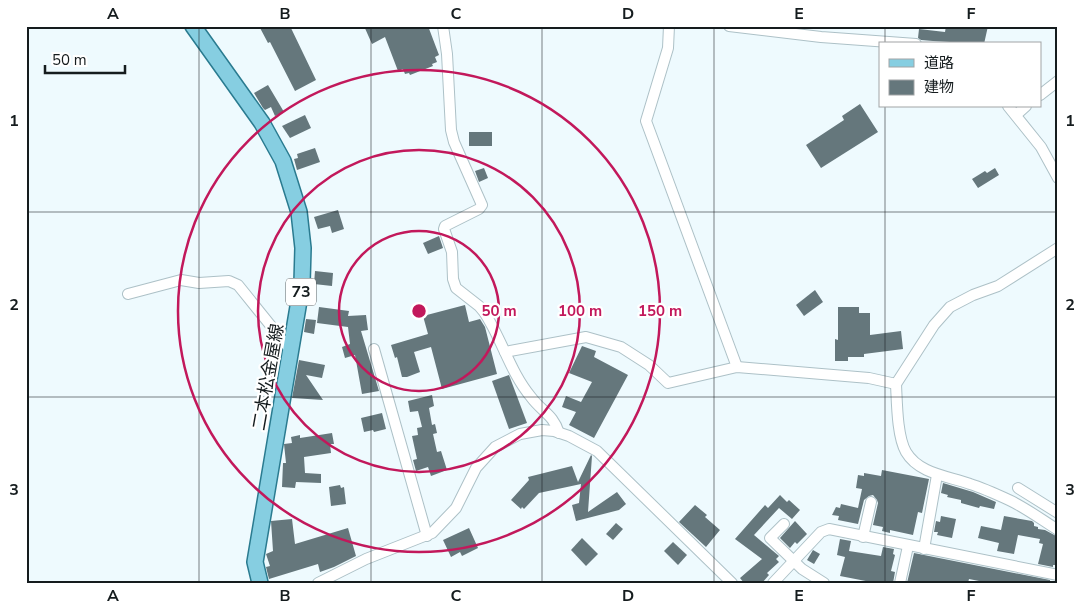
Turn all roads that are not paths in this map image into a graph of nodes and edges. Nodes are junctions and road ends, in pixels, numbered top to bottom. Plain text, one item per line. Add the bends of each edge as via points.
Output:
1 (193, 26) edge
2 (444, 26) edge
3 (669, 26) edge
4 (729, 26) edge
5 (889, 42) edge
6 (1058, 81) edge
7 (1042, 93) edge
8 (1010, 108) edge
9 (1024, 108) edge
10 (1016, 115) junction
11 (1058, 178) edge
12 (1058, 248) edge
13 (128, 294) dead end
14 (374, 348) dead end
15 (292, 352) junction
16 (505, 352) junction
17 (737, 367) junction
18 (896, 384) junction
19 (559, 433) junction
20 (938, 475) junction
21 (1018, 488) dead end
22 (871, 502) dead end
23 (1058, 513) edge
24 (784, 524) dead end
25 (1058, 530) edge
26 (427, 536) junction
27 (863, 537) junction
28 (908, 546) junction
29 (924, 549) junction
30 (795, 562) junction
31 (1058, 575) edge
32 (260, 583) edge
33 (318, 583) edge
34 (732, 583) edge
35 (773, 583) edge
36 (824, 583) edge
37 (900, 583) edge

1 - 15 main road, 二本松金屋線 / 73 via 262,123 282,161 299,212 302,283
2 - 16 street via 451,130 482,205 445,226 452,252 454,284 484,312
3 - 17 street via 668,48 646,122
4 - 5 street
6 - 7 street
8 - 10 street
9 - 10 street
10 - 11 street via 1041,147
12 - 18 street via 998,286 950,307 934,325
13 - 15 street via 181,280 199,283 229,281 238,285
14 - 26 street
15 - 32 main road, 二本松金屋線 / 73 via 255,562
16 - 17 street via 586,337 621,347 668,382
16 - 19 street via 525,390 551,416
17 - 18 street via 869,378
18 - 20 street via 898,416 906,452 923,468
19 - 26 street via 542,430 520,434 495,447 476,468 456,508
19 - 34 street via 597,451
20 - 25 street via 1010,501
20 - 29 street
21 - 23 street
22 - 27 street
24 - 30 street via 770,538
26 - 33 street
27 - 28 street
27 - 30 street via 829,529 820,532
28 - 29 street
28 - 37 street
29 - 31 street
30 - 35 street
30 - 36 street

